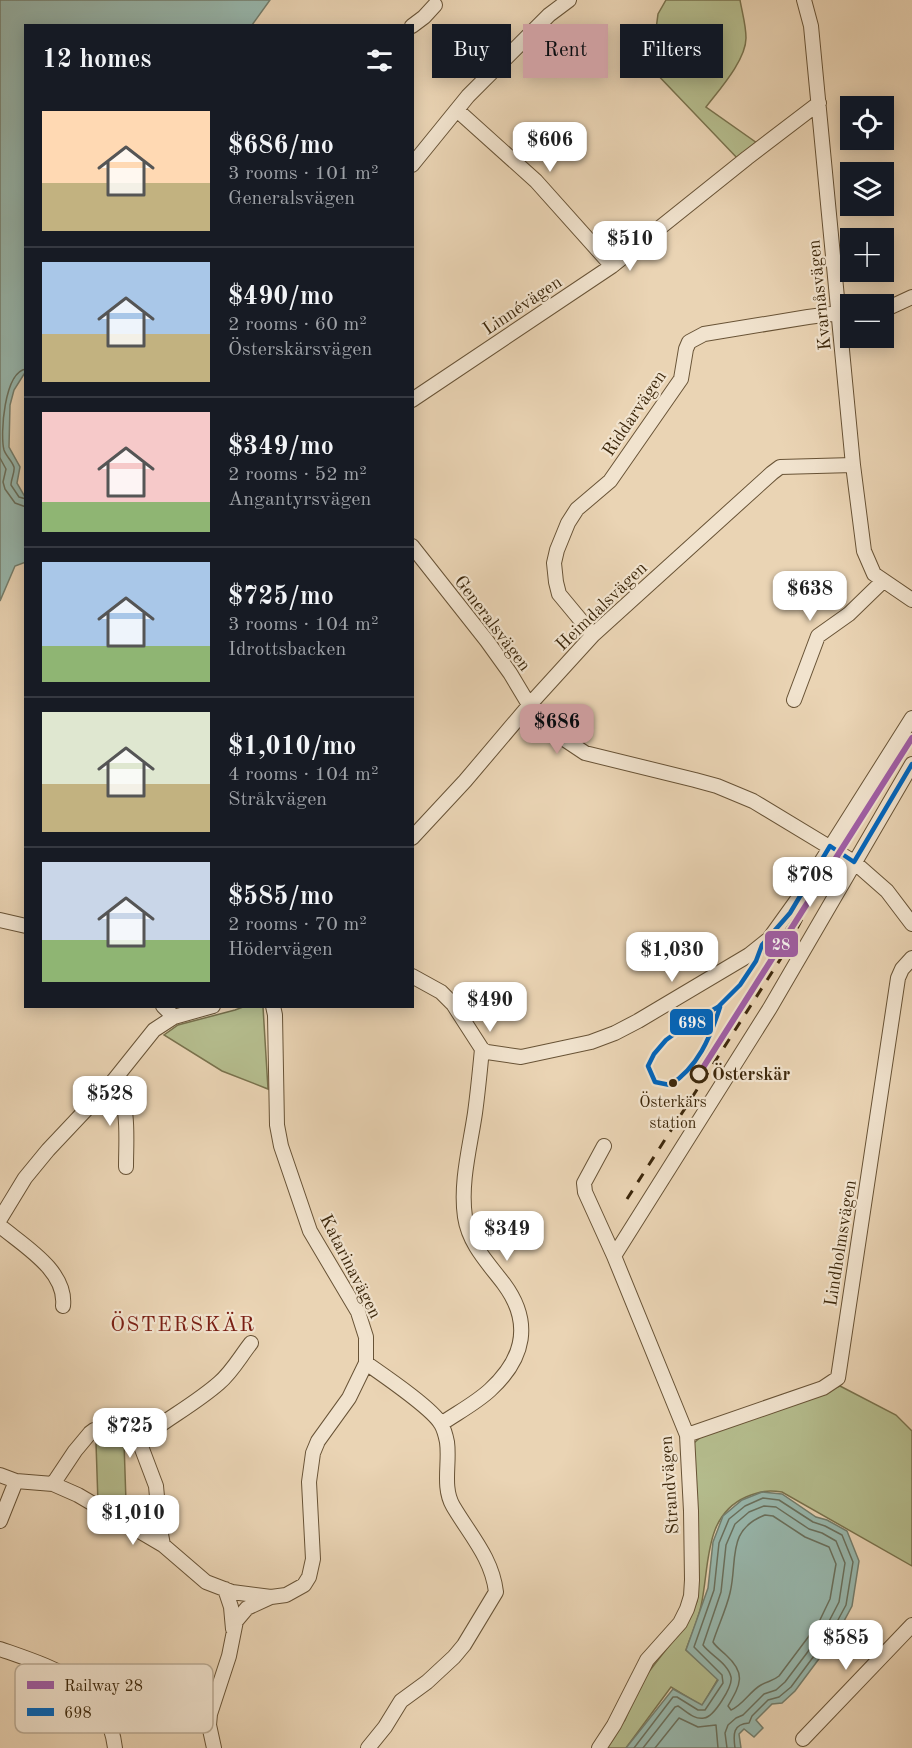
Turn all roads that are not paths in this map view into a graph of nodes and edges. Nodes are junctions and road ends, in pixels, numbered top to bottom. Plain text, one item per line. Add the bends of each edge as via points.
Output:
1 (569, 0) edge
2 (804, 0) edge
3 (435, 5) dead end
4 (414, 24) edge
5 (819, 103) junction
6 (457, 110) junction
7 (414, 163) edge
8 (612, 266) junction
9 (842, 294) edge
10 (912, 297) edge
11 (894, 305) edge
12 (840, 314) edge
13 (846, 348) edge
14 (414, 399) edge
15 (853, 465) junction
16 (414, 549) edge
17 (883, 581) junction
18 (912, 600) edge
19 (593, 635) junction
20 (794, 700) dead end
21 (530, 707) junction
22 (912, 718) edge
23 (912, 764) edge
24 (414, 836) edge
25 (830, 846) junction
26 (855, 862) junction
27 (0, 920) edge
28 (912, 924) edge
29 (24, 926) edge
30 (912, 958) edge
31 (414, 977) edge
32 (165, 1008) edge
33 (206, 1008) edge
34 (273, 1008) edge
35 (174, 1017) junction
36 (482, 1048) junction
37 (114, 1080) junction
38 (604, 1146) dead end
39 (126, 1167) dead end
40 (0, 1219) edge
41 (0, 1226) edge
42 (614, 1256) junction
43 (63, 1306) dead end
44 (250, 1343) dead end
45 (366, 1363) junction
46 (441, 1424) junction
47 (687, 1435) junction
48 (139, 1441) junction
49 (0, 1475) edge
50 (16, 1481) junction
51 (53, 1484) junction
52 (0, 1521) edge
53 (163, 1545) junction
54 (225, 1589) junction
55 (271, 1597) junction
56 (912, 1625) edge
57 (233, 1629) junction
58 (0, 1649) edge
59 (39, 1664) edge
60 (213, 1705) edge
61 (112, 1733) edge
62 (211, 1733) edge
63 (803, 1739) dead end
64 (115, 1748) edge
65 (214, 1748) edge
66 (368, 1748) edge
67 (599, 1748) edge

1 - 6 street via 532,31
2 - 5 street, Kvarnåsvägen via 811,26
3 - 4 street
5 - 8 street, Linnévägen
5 - 9 street, Kvarnåsvägen
6 - 7 street
6 - 8 street via 536,181
8 - 14 street, Linnévägen
10 - 11 street
12 - 19 street, Riddarvägen via 704,334 689,342 681,379 610,481 577,509 556,550 559,594
13 - 15 street, Kvarnåsvägen
15 - 17 street, Kvarnåsvägen via 864,551 870,567
15 - 19 street, Heimdalsvägen via 780,467
16 - 21 street, Generalsvägen via 487,641
17 - 18 street, Kvarnåsvägen
17 - 20 street via 849,614 818,636
19 - 21 street, Heimdalsvägen
21 - 24 street, Heimdalsvägen
21 - 25 street, Generalsvägen via 540,723 585,753 717,786 753,801
22 - 25 street
23 - 26 street
25 - 26 street, Generalsvägen
25 - 36 street via 769,939 716,976 638,1021 591,1042 521,1057
26 - 28 street, Generalsvägen via 887,891
26 - 42 street via 770,1008
27 - 29 street
30 - 47 street, Lindholmsvägen via 898,978 838,1378 823,1388
31 - 36 street via 441,992 453,1004
32 - 35 street
33 - 35 street
34 - 45 street, Katarinavägen via 281,1146 310,1230 358,1311 366,1337
35 - 37 street via 154,1030
36 - 46 street via 466,1173 465,1217 477,1249 518,1305 522,1332 512,1363 492,1389
37 - 39 street via 123,1094
37 - 40 street via 40,1159
38 - 42 street, Strandvägen via 584,1183 588,1202
41 - 43 street via 56,1276 62,1288
42 - 47 street, Strandvägen
44 - 48 street via 219,1383
45 - 46 street
45 - 55 street, Katarinavägen via 350,1398 313,1453 309,1482 313,1559 309,1577 286,1596
46 - 66 street via 447,1441 448,1492 485,1554 496,1592 459,1651 444,1668 401,1701
47 - 67 street, Strandvägen via 691,1596 680,1623 651,1655
48 - 51 street via 110,1429 94,1430
48 - 53 street via 156,1486
49 - 50 street
50 - 51 street
50 - 52 street
51 - 53 street
53 - 54 street via 206,1582
54 - 55 street
54 - 57 street, Katarinavägen
55 - 57 street, Katarinavägen via 247,1608
56 - 63 street
57 - 60 street, Katarinavägen via 229,1656
58 - 59 street
61 - 64 street
62 - 65 street, Katarinavägen

